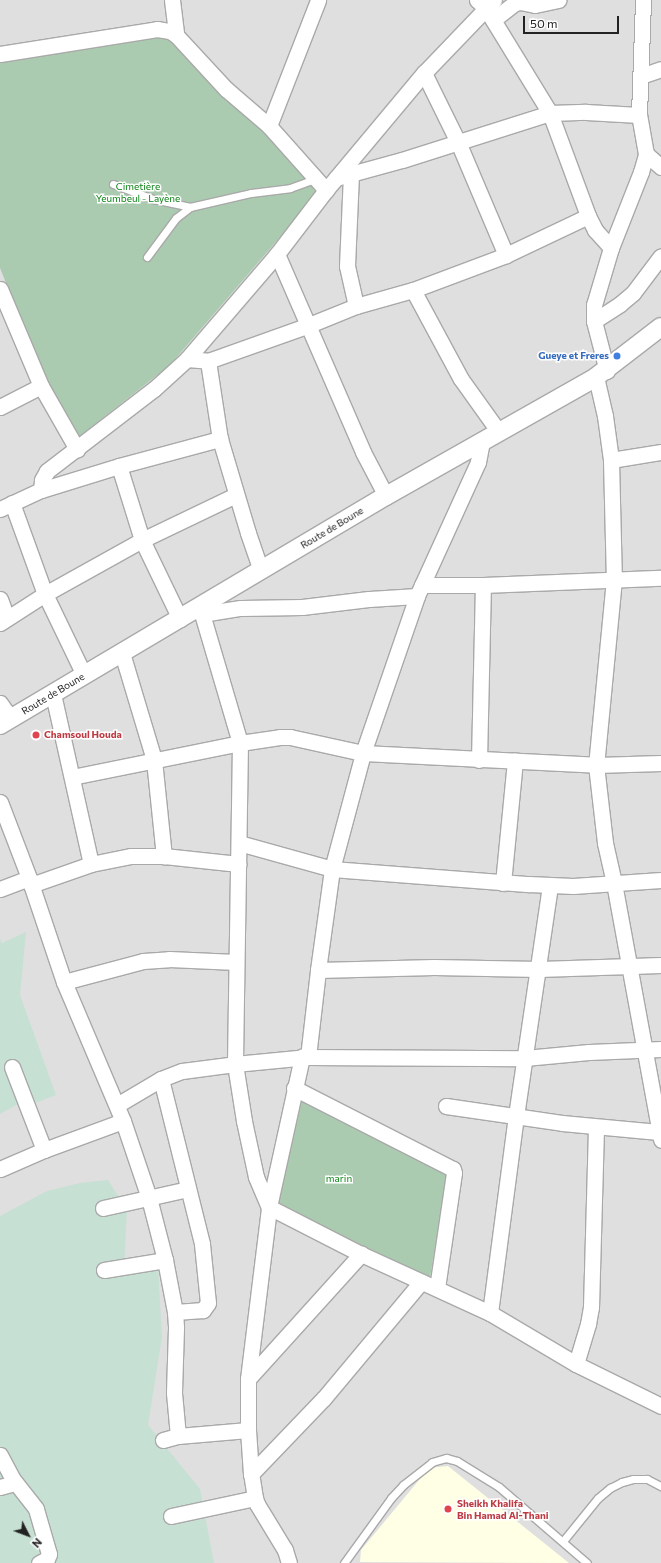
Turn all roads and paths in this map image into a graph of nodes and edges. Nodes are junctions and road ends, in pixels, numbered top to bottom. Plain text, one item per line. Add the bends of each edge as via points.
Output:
1 (172, 0) edge
2 (318, 0) edge
3 (558, 0) edge
4 (643, 0) edge
5 (485, 2) edge
6 (493, 20) junction
7 (176, 35) junction
8 (0, 54) edge
9 (661, 69) edge
10 (424, 73) junction
11 (641, 76) junction
12 (550, 113) junction
13 (639, 115) junction
14 (269, 126) junction
15 (458, 142) junction
16 (646, 154) junction
17 (661, 167) edge
18 (351, 174) junction
19 (336, 178) junction
20 (315, 179) junction
21 (113, 184) dead end
22 (326, 190) junction
23 (190, 208) junction
24 (588, 216) junction
25 (611, 248) junction
26 (277, 254) junction
27 (506, 255) junction
28 (661, 256) edge
29 (147, 257) dead end
30 (0, 289) edge
31 (413, 290) junction
32 (356, 306) junction
33 (4, 307) edge
34 (594, 321) junction
35 (309, 325) junction
36 (661, 327) edge
37 (187, 359) junction
38 (208, 361) junction
39 (601, 374) junction
40 (41, 386) junction
41 (0, 407) edge
42 (499, 432) junction
43 (220, 439) junction
44 (482, 442) junction
45 (77, 449) junction
46 (661, 452) edge
47 (611, 460) junction
48 (119, 466) junction
49 (41, 490) junction
50 (236, 495) junction
51 (386, 496) junction
52 (6, 506) edge
53 (142, 540) junction
54 (261, 570) junction
55 (661, 578) edge
56 (614, 579) junction
57 (483, 585) junction
58 (420, 591) junction
59 (45, 594) junction
60 (0, 599) edge
61 (201, 610) junction
62 (180, 619) junction
63 (4, 620) edge
64 (122, 653) junction
65 (84, 675) junction
66 (53, 694) junction
67 (0, 703) edge
68 (5, 722) edge
69 (240, 743) junction
70 (363, 752) junction
71 (154, 760) junction
72 (479, 760) junction
73 (515, 762) junction
74 (661, 763) edge
75 (596, 765) junction
76 (72, 777) junction
77 (0, 802) edge
78 (238, 843) junction
79 (164, 856) junction
80 (91, 864) junction
81 (238, 864) junction
82 (332, 869) junction
83 (661, 880) edge
84 (30, 881) junction
85 (504, 883) junction
86 (614, 883) junction
87 (550, 885) junction
88 (0, 889) edge
89 (236, 962) junction
90 (661, 965) edge
91 (628, 966) junction
92 (539, 969) junction
93 (318, 970) junction
94 (64, 982) junction
95 (661, 1049) edge
96 (645, 1050) junction
97 (305, 1057) junction
98 (525, 1058) junction
99 (235, 1064) junction
100 (12, 1067) dead end
101 (161, 1079) junction
102 (294, 1088) junction
103 (117, 1105) junction
104 (446, 1106) dead end
105 (516, 1116) junction
106 (123, 1121) junction
107 (596, 1127) junction
108 (660, 1137) edge
109 (44, 1150) junction
110 (0, 1169) edge
111 (188, 1189) junction
112 (149, 1198) junction
113 (269, 1207) junction
114 (104, 1208) dead end
115 (361, 1254) junction
116 (164, 1260) junction
117 (104, 1270) dead end
118 (421, 1282) junction
119 (437, 1288) junction
120 (174, 1312) junction
121 (490, 1312) junction
122 (576, 1364) junction
123 (248, 1380) junction
124 (660, 1404) edge
125 (248, 1430) junction
126 (0, 1455) edge
127 (251, 1474) junction
128 (16, 1483) junction
129 (661, 1486) edge
130 (0, 1487) edge
131 (255, 1498) junction
132 (171, 1516) dead end
133 (563, 1541) junction
134 (39, 1563) edge
135 (289, 1563) edge
136 (344, 1563) edge
137 (587, 1563) edge

1 - 7 street
2 - 14 street
3 - 6 street via 535,5 515,3
4 - 11 street
5 - 6 street
5 - 10 street
6 - 12 street
7 - 8 street via 165,29 158,29
7 - 14 street via 216,79
9 - 11 street
10 - 15 street
10 - 19 street
11 - 13 street
12 - 13 street
12 - 15 street
12 - 24 street
13 - 16 street
14 - 20 street
15 - 18 street
15 - 27 street
16 - 17 street
16 - 25 street
18 - 19 street
18 - 32 street via 348,266
19 - 22 street
20 - 22 street
20 - 23 lane via 290,188 251,193
21 - 23 lane via 153,199
22 - 26 street
23 - 29 lane via 176,218
24 - 25 street via 595,230
24 - 27 street
25 - 34 street via 597,290
26 - 35 street
26 - 37 street
27 - 31 street
28 - 34 street via 633,293
30 - 33 street
31 - 32 street
31 - 42 street via 460,379
32 - 35 street
33 - 40 street
34 - 39 street
35 - 38 street
35 - 51 street via 363,452
36 - 39 street, Route de Boune
37 - 38 street
37 - 45 street via 154,389
38 - 43 street
39 - 42 street, Route de Boune
39 - 47 street
40 - 41 street
40 - 45 street
42 - 44 street, Route de Boune
43 - 48 street
43 - 50 street
44 - 51 street, Route de Boune
44 - 58 street via 478,462
45 - 49 street via 47,471 42,480
46 - 47 street
47 - 56 street
48 - 49 street
48 - 53 street
49 - 52 street
50 - 53 street
50 - 54 street
51 - 54 street, Route de Boune
52 - 59 street
53 - 59 street
53 - 62 street
54 - 61 street, Route de Boune
55 - 56 street
56 - 57 street
56 - 75 street
57 - 58 street
57 - 72 street
58 - 61 street via 302,607
58 - 70 street
59 - 63 street
59 - 65 street
60 - 63 street
61 - 62 street, Route de Boune
61 - 69 street
62 - 64 street, Route de Boune
64 - 65 street, Route de Boune
64 - 71 street
65 - 66 street, Route de Boune
66 - 68 street, Route de Boune
66 - 76 street
67 - 68 street
69 - 70 street via 290,737
69 - 71 street
69 - 78 street
70 - 72 street
70 - 82 street
71 - 76 street
71 - 79 street
72 - 73 street
73 - 75 street
73 - 85 street
74 - 75 street
75 - 86 street via 605,844
76 - 80 street
77 - 84 street
78 - 81 street
78 - 82 street
79 - 80 street via 131,856
79 - 81 street
80 - 84 street
81 - 89 street
82 - 85 street
82 - 93 street
83 - 86 street
84 - 88 street
84 - 94 street
85 - 87 street
86 - 87 street
86 - 91 street
87 - 92 street
89 - 94 street via 169,959 142,961
89 - 99 street
90 - 91 street
91 - 92 street
91 - 96 street
92 - 93 street via 434,967
92 - 98 street
93 - 97 street
94 - 103 street
95 - 96 street
96 - 98 street
96 - 108 street
97 - 98 street
97 - 99 street
97 - 102 street
98 - 105 street
99 - 101 street via 182,1071
99 - 113 street via 256,1177
100 - 109 street
101 - 103 street
101 - 111 street
102 - 113 street
102 - 119 street via 453,1169
103 - 106 street
104 - 105 street
105 - 107 street
105 - 121 street
106 - 109 street
106 - 112 street
107 - 108 street
107 - 122 street via 591,1307
109 - 110 street
111 - 112 street
111 - 120 street via 202,1244 208,1303 203,1310
112 - 114 street
112 - 116 street
113 - 115 street
113 - 123 street
115 - 118 street
115 - 123 street
116 - 117 street
116 - 120 street
118 - 119 street
118 - 127 street via 324,1398
119 - 121 street
120 - 125 street via 174,1393 170,1438
121 - 122 street
122 - 124 street
123 - 125 street
125 - 127 street
126 - 128 street
127 - 131 street
128 - 130 street
128 - 134 street via 36,1509 49,1554 47,1559
129 - 133 lane via 647,1479 633,1479 610,1488 598,1498
131 - 132 street
131 - 135 street via 285,1550
133 - 136 lane via 499,1487 457,1461 446,1458 432,1462 403,1485
133 - 137 lane

